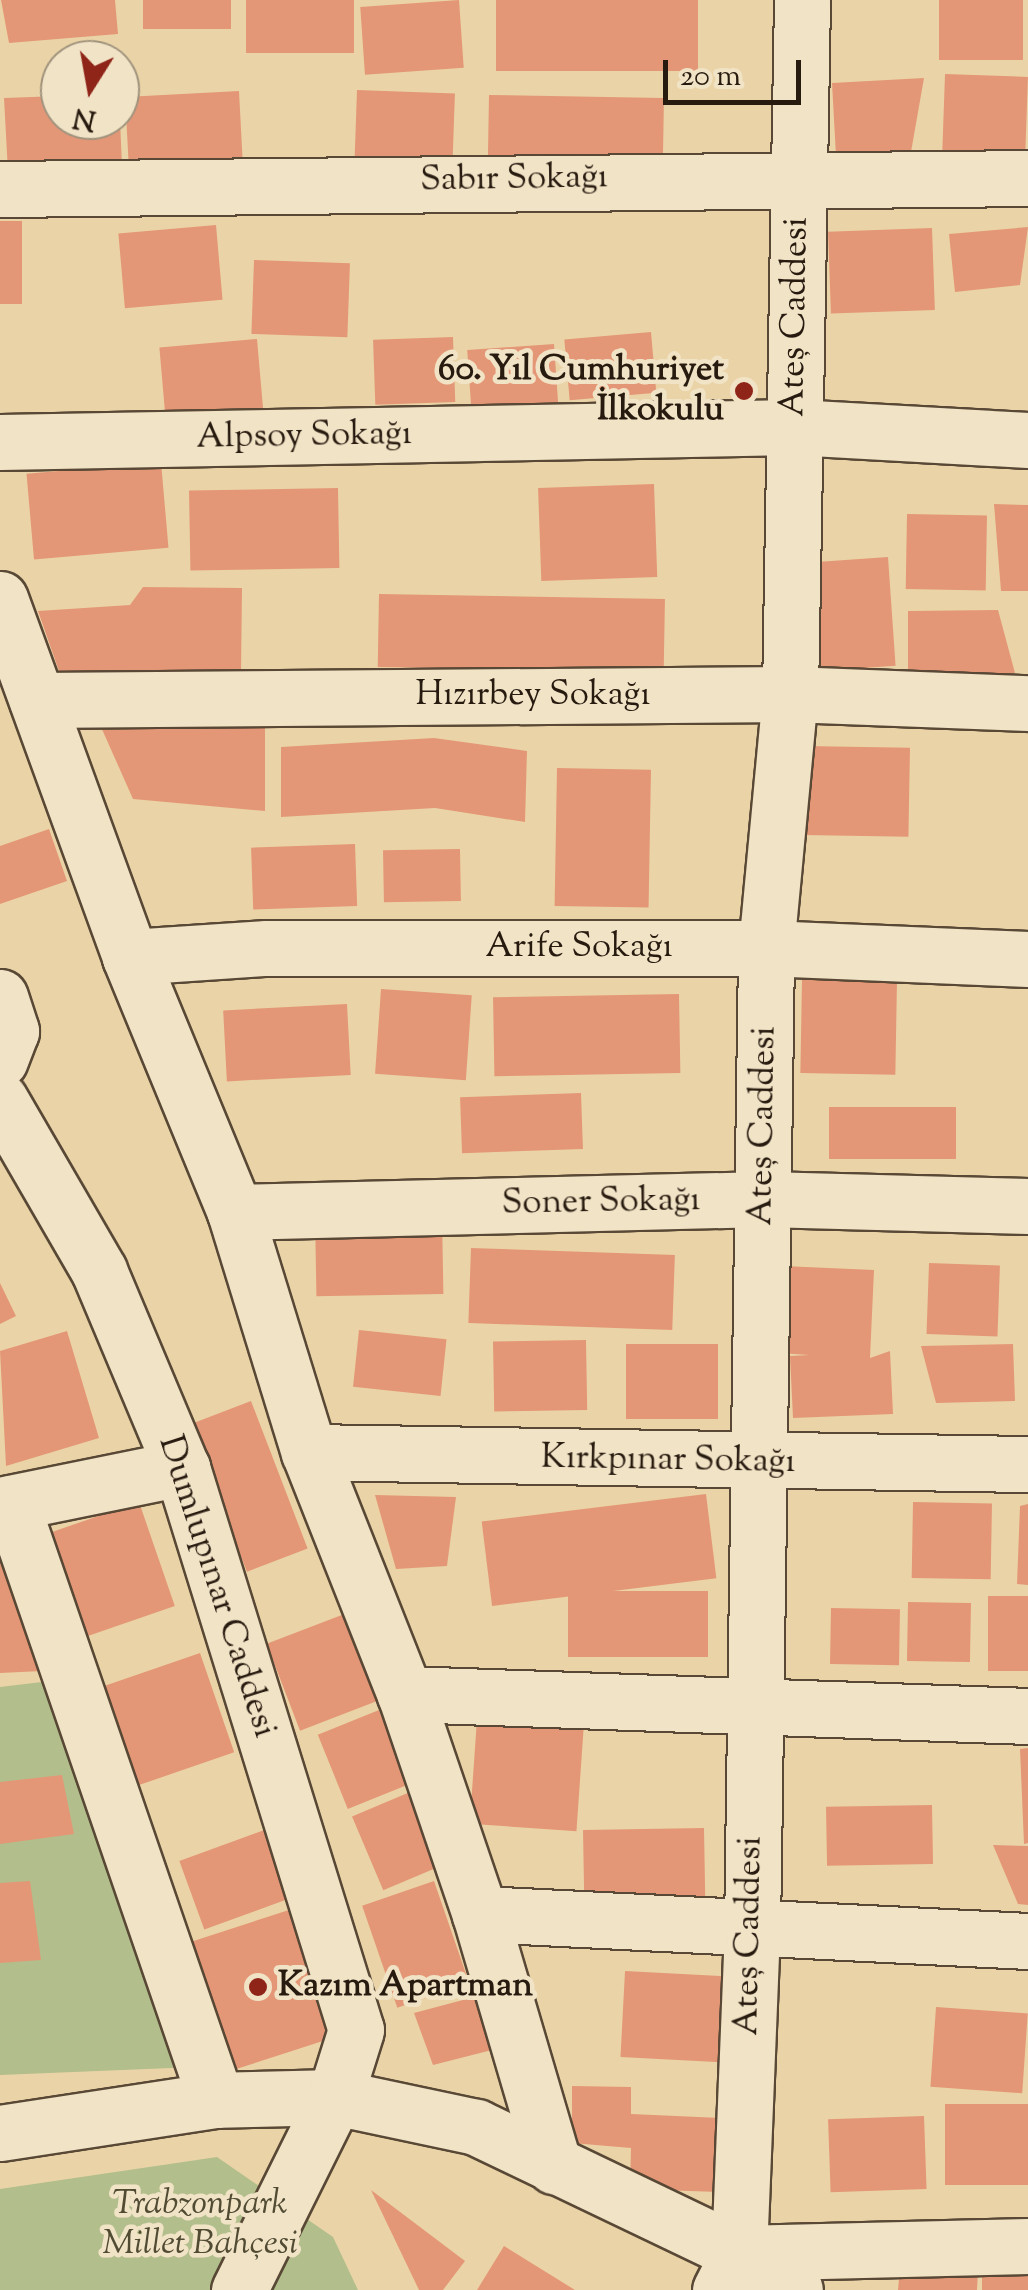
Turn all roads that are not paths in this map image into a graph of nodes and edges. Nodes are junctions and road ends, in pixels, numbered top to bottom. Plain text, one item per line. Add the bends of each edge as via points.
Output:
1 (802, 0) edge
2 (799, 175) junction
3 (1028, 178) edge
4 (0, 190) edge
5 (794, 427) junction
6 (1028, 440) edge
7 (0, 442) edge
8 (0, 599) edge
9 (790, 694) junction
10 (37, 700) junction
11 (1028, 703) edge
12 (766, 948) junction
13 (130, 957) junction
14 (1028, 959) edge
15 (0, 997) edge
16 (0, 1060) edge
17 (0, 1100) edge
18 (764, 1199) junction
19 (1028, 1206) edge
20 (235, 1212) junction
21 (308, 1452) junction
22 (756, 1464) junction
23 (1028, 1464) edge
24 (182, 1468) junction
25 (6, 1504) edge
26 (405, 1694) junction
27 (754, 1706) junction
28 (1028, 1716) edge
29 (480, 1914) junction
30 (752, 1931) junction
31 (1028, 1941) edge
32 (216, 2100) junction
33 (354, 2101) junction
34 (0, 2133) edge
35 (554, 2166) junction
36 (1028, 2246) edge
37 (729, 2271) edge
38 (239, 2290) edge
39 (275, 2290) edge
40 (795, 2290) edge

1 - 2 street, Ateş Caddesi
2 - 3 street, Sabır Sokağı
2 - 4 street, Sabır Sokağı
2 - 5 street, Ateş Caddesi
5 - 6 street, Alpsoy Sokağı
5 - 7 street, Alpsoy Sokağı
5 - 9 street, Ateş Caddesi
8 - 10 street
9 - 10 street, Hızırbey Sokağı
9 - 11 street, Hızırbey Sokağı
9 - 12 street, Ateş Caddesi
10 - 13 street
12 - 13 street, Arife Sokağı via 267,948
12 - 14 street, Arife Sokağı
12 - 18 street, Ateş Caddesi
13 - 20 street
15 - 16 street via 11,1031
17 - 24 street, Dumlupınar Caddesi via 100,1271
18 - 19 street, Soner Sokağı
18 - 20 street, Soner Sokağı
18 - 22 street, Ateş Caddesi
20 - 21 street
21 - 22 street, Kırkpınar Sokağı
21 - 26 street
22 - 23 street, Kırkpınar Sokağı
22 - 27 street, Ateş Caddesi
24 - 25 street
24 - 33 street, Dumlupınar Caddesi via 356,2030
25 - 32 street
26 - 27 street
26 - 29 street
27 - 28 street
27 - 30 street, Ateş Caddesi
29 - 30 street
29 - 35 street
30 - 31 street
30 - 37 street, Ateş Caddesi
32 - 33 street
32 - 34 street
33 - 35 street via 476,2127
33 - 38 street
33 - 39 street
35 - 37 street
36 - 37 street
37 - 40 street

